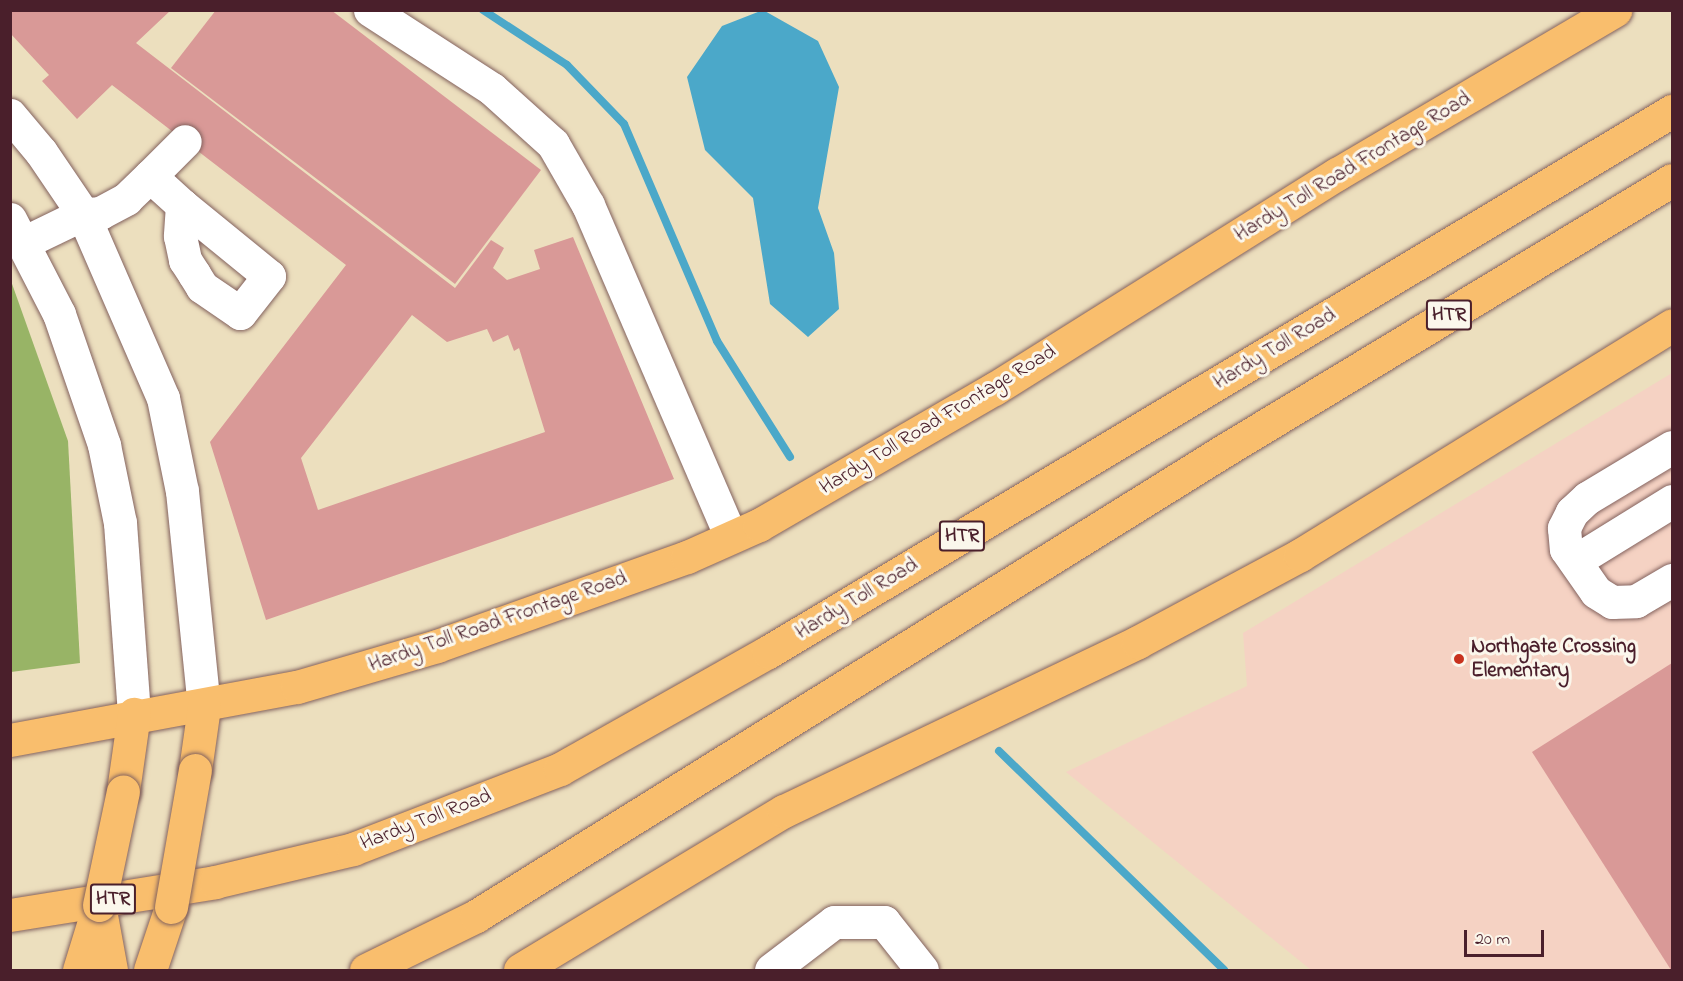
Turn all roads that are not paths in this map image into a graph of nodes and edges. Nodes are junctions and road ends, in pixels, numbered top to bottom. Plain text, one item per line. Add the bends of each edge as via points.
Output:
1 (370, 10) edge
2 (1615, 10) edge
3 (1672, 111) edge
4 (10, 115) edge
5 (185, 141) dead end
6 (1672, 180) edge
7 (143, 181) junction
8 (182, 206) dead end
9 (82, 214) junction
10 (18, 231) edge
11 (1672, 325) edge
12 (1672, 447) edge
13 (1672, 501) edge
14 (731, 537) junction
15 (1575, 561) junction
16 (1672, 580) edge
17 (204, 706) junction
18 (134, 714) junction
19 (10, 740) edge
20 (99, 905) junction
21 (10, 915) edge
22 (79, 970) edge
23 (111, 970) edge
24 (150, 970) edge
25 (366, 970) edge
26 (520, 970) edge
27 (771, 970) edge
28 (922, 970) edge

1 - 14 street via 492,89 553,144 588,205
2 - 14 main road, Hardy Toll Road Frontage Road via 1337,174 994,389 759,525
3 - 21 main road, Hardy Toll Road / HTR via 768,652 560,769 353,849 215,882
4 - 9 street via 41,152
5 - 7 street
6 - 25 main road, HTR via 1225,450 476,916
7 - 8 street
7 - 9 street via 126,199 100,213
9 - 10 street
9 - 17 street via 163,398 182,491
10 - 18 street via 81,369 104,445 120,523
11 - 26 main road via 1300,555 1138,642 784,811
12 - 15 street via 1587,498 1572,512 1564,528 1566,549
13 - 15 street
14 - 17 main road, Hardy Toll Road Frontage Road via 687,557 437,646 297,687
15 - 16 street via 1596,592 1612,602 1635,601
17 - 18 main road, Hardy Toll Road Frontage Road
17 - 24 main road, bridge via 171,907
18 - 19 main road, Hardy Toll Road Frontage Road
18 - 20 main road, bridge via 123,791
20 - 22 main road
20 - 23 main road
27 - 28 street via 834,922 884,922

